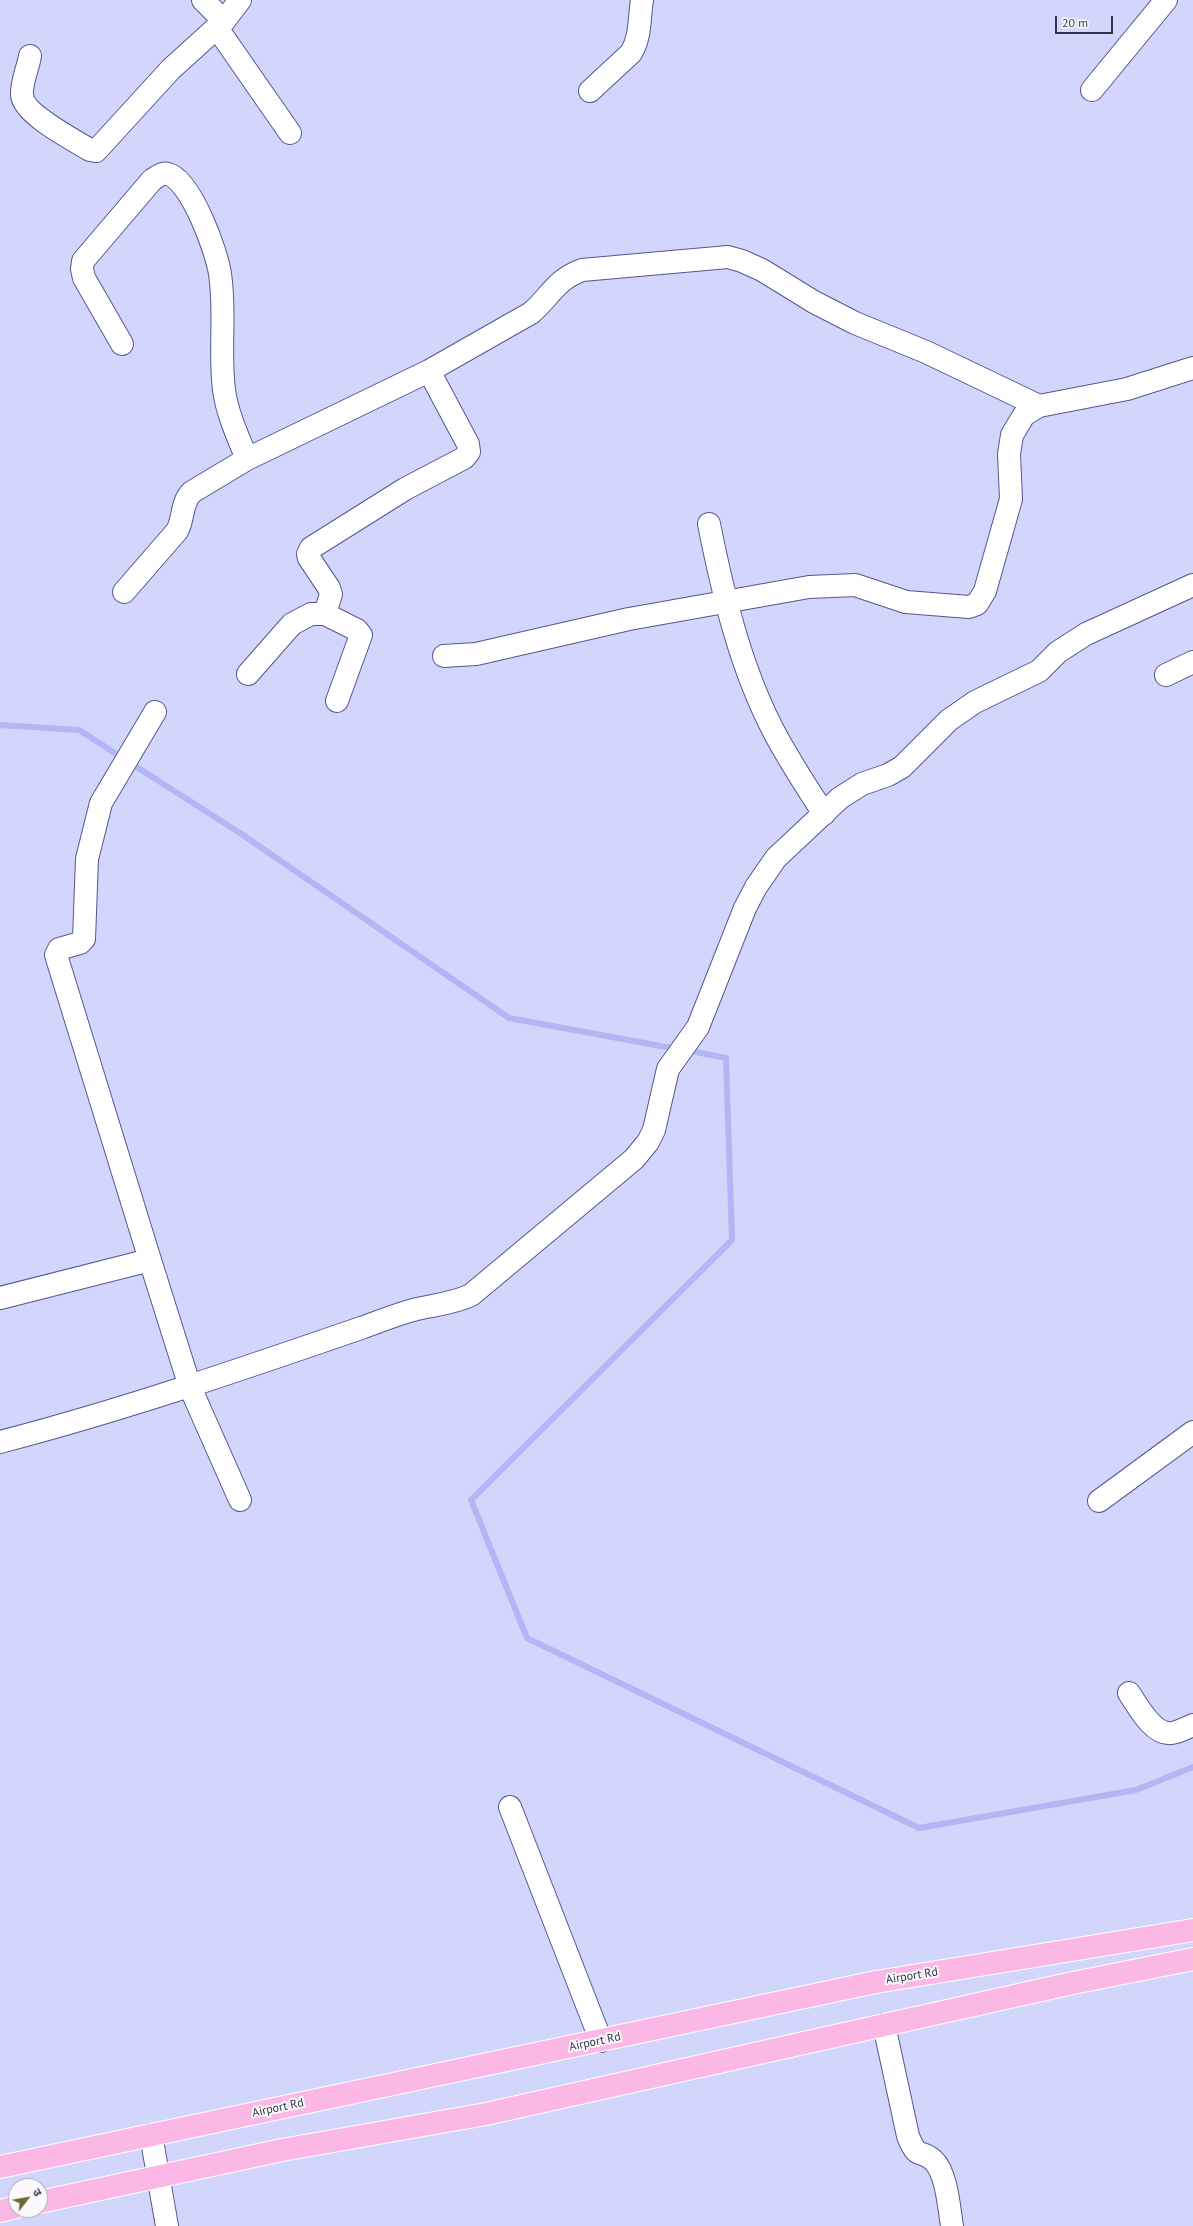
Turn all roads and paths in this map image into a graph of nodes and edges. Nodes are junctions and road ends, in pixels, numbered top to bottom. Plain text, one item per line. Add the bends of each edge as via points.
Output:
1 (203, 0) edge
2 (240, 0) edge
3 (642, 0) edge
4 (1166, 0) edge
5 (220, 24) junction
6 (30, 56) dead end
7 (1092, 90) dead end
8 (590, 91) dead end
9 (290, 133) dead end
10 (122, 344) dead end
11 (1193, 368) edge
12 (429, 370) junction
13 (1039, 406) junction
14 (247, 459) junction
15 (709, 524) dead end
16 (1193, 585) edge
17 (124, 592) dead end
18 (726, 602) junction
19 (325, 614) junction
20 (444, 656) dead end
21 (1193, 662) edge
22 (248, 674) dead end
23 (1166, 676) dead end
24 (337, 701) dead end
25 (155, 712) dead end
26 (824, 814) junction
27 (150, 1260) junction
28 (0, 1298) edge
29 (190, 1387) junction
30 (1193, 1432) edge
31 (0, 1442) edge
32 (240, 1500) dead end
33 (1099, 1501) dead end
34 (1129, 1693) dead end
35 (1193, 1725) edge
36 (510, 1807) dead end
37 (1193, 1930) edge
38 (1193, 1959) edge
39 (884, 2025) junction
40 (601, 2041) junction
41 (151, 2135) junction
42 (0, 2167) edge
43 (158, 2175) junction
44 (48, 2200) edge
45 (167, 2226) edge
46 (952, 2226) edge

1 - 5 street
2 - 5 street
3 - 8 street via 639,34 635,47
4 - 7 street
5 - 6 street via 170,69 99,149 93,151 39,118 24,101 22,92
5 - 9 street
10 - 14 street via 84,278 83,261 152,180 161,174 167,174 176,177 187,190 218,258 223,305 224,390
11 - 13 street via 1127,388
12 - 13 street via 531,313 568,275 582,270 728,257 762,270 814,302 855,323 926,352
12 - 14 street
12 - 19 street via 468,444 469,452 464,458 405,489 311,548 309,558 331,594
13 - 18 street via 1024,415 1012,435 1009,454 1011,499 985,591 977,604 969,607 906,602 855,585 809,587
14 - 17 street via 188,495 177,531
15 - 18 street
16 - 26 street via 1070,643 1039,671 960,712 902,767 862,784 840,798
18 - 20 street via 628,618 476,654
18 - 26 street via 755,688 773,730
19 - 22 street via 311,614 292,624
19 - 24 street via 357,630 361,635
21 - 23 street
25 - 27 street via 101,803 87,859 84,938 80,943 59,949 56,955
26 - 29 street via 776,858 756,887 736,929 698,1027 668,1069 654,1130 634,1159 471,1295 393,1316
27 - 28 street
27 - 29 street
29 - 31 street
29 - 32 street
30 - 33 street
34 - 35 street via 1156,1728 1173,1733
36 - 40 street
37 - 40 main road, Airport Rd via 876,1982
38 - 39 main road
39 - 43 main road via 486,2114
39 - 46 street via 908,2136 914,2150 934,2161 941,2173
40 - 41 main road, Airport Rd
41 - 42 main road, Airport Rd
41 - 43 street
43 - 44 main road
43 - 45 street

